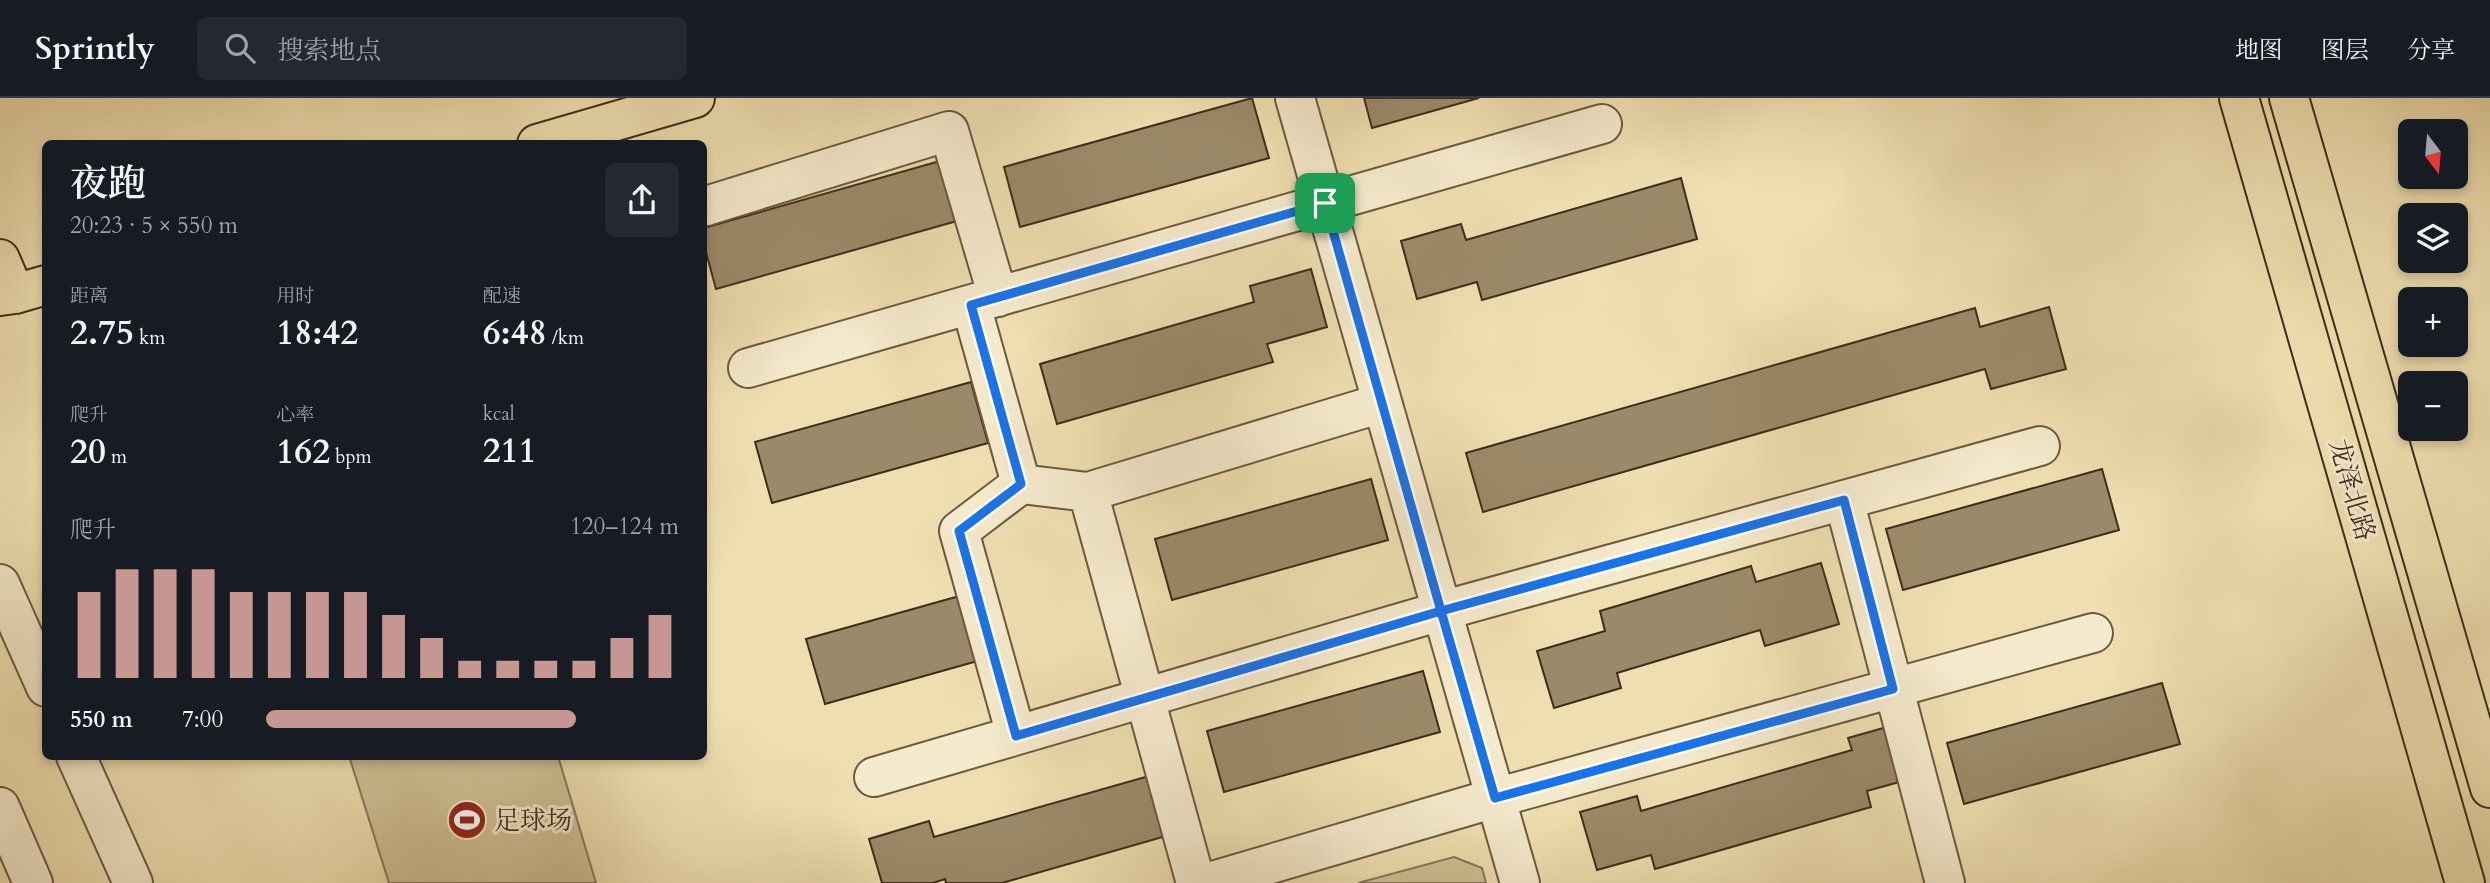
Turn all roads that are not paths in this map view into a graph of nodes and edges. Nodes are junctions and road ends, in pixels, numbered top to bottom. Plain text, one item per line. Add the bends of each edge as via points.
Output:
1 (695, 98) edge
2 (1295, 98) edge
3 (2238, 98) edge
4 (2289, 98) edge
5 (1602, 124) dead end
6 (551, 140) edge
7 (1325, 203) junction
8 (707, 206) edge
9 (0, 258) edge
10 (20, 292) edge
11 (985, 301) junction
12 (748, 368) dead end
13 (1382, 403) junction
14 (2040, 446) dead end
15 (1021, 484) junction
16 (1088, 492) junction
17 (1844, 500) junction
18 (0, 584) edge
19 (1441, 611) junction
20 (2093, 634) dead end
21 (42, 678) edge
22 (1893, 689) junction
23 (1146, 697) junction
24 (1016, 736) junction
25 (78, 760) edge
26 (874, 777) dead end
27 (2490, 788) edge
28 (1495, 798) junction
29 (0, 807) edge
30 (33, 883) edge
31 (133, 883) edge
32 (1196, 883) edge
33 (1206, 883) edge
34 (1520, 883) edge
35 (1945, 883) edge
36 (2465, 883) edge

1 - 6 main road
2 - 7 street
3 - 36 main road, 龙泽北路
4 - 27 main road, 龙泽北路
5 - 7 street
7 - 11 street
7 - 13 street
8 - 11 street via 949,131
9 - 10 main road
11 - 12 street
11 - 15 street
13 - 16 street
13 - 19 street
14 - 17 street
15 - 16 street
15 - 24 street via 959,531
16 - 23 street
17 - 19 street
17 - 22 street
18 - 21 street
19 - 23 street
19 - 28 street
20 - 22 street
22 - 28 street
22 - 35 street
23 - 24 street
23 - 32 street
24 - 26 street
25 - 31 street
28 - 33 street
28 - 34 street
29 - 30 street

